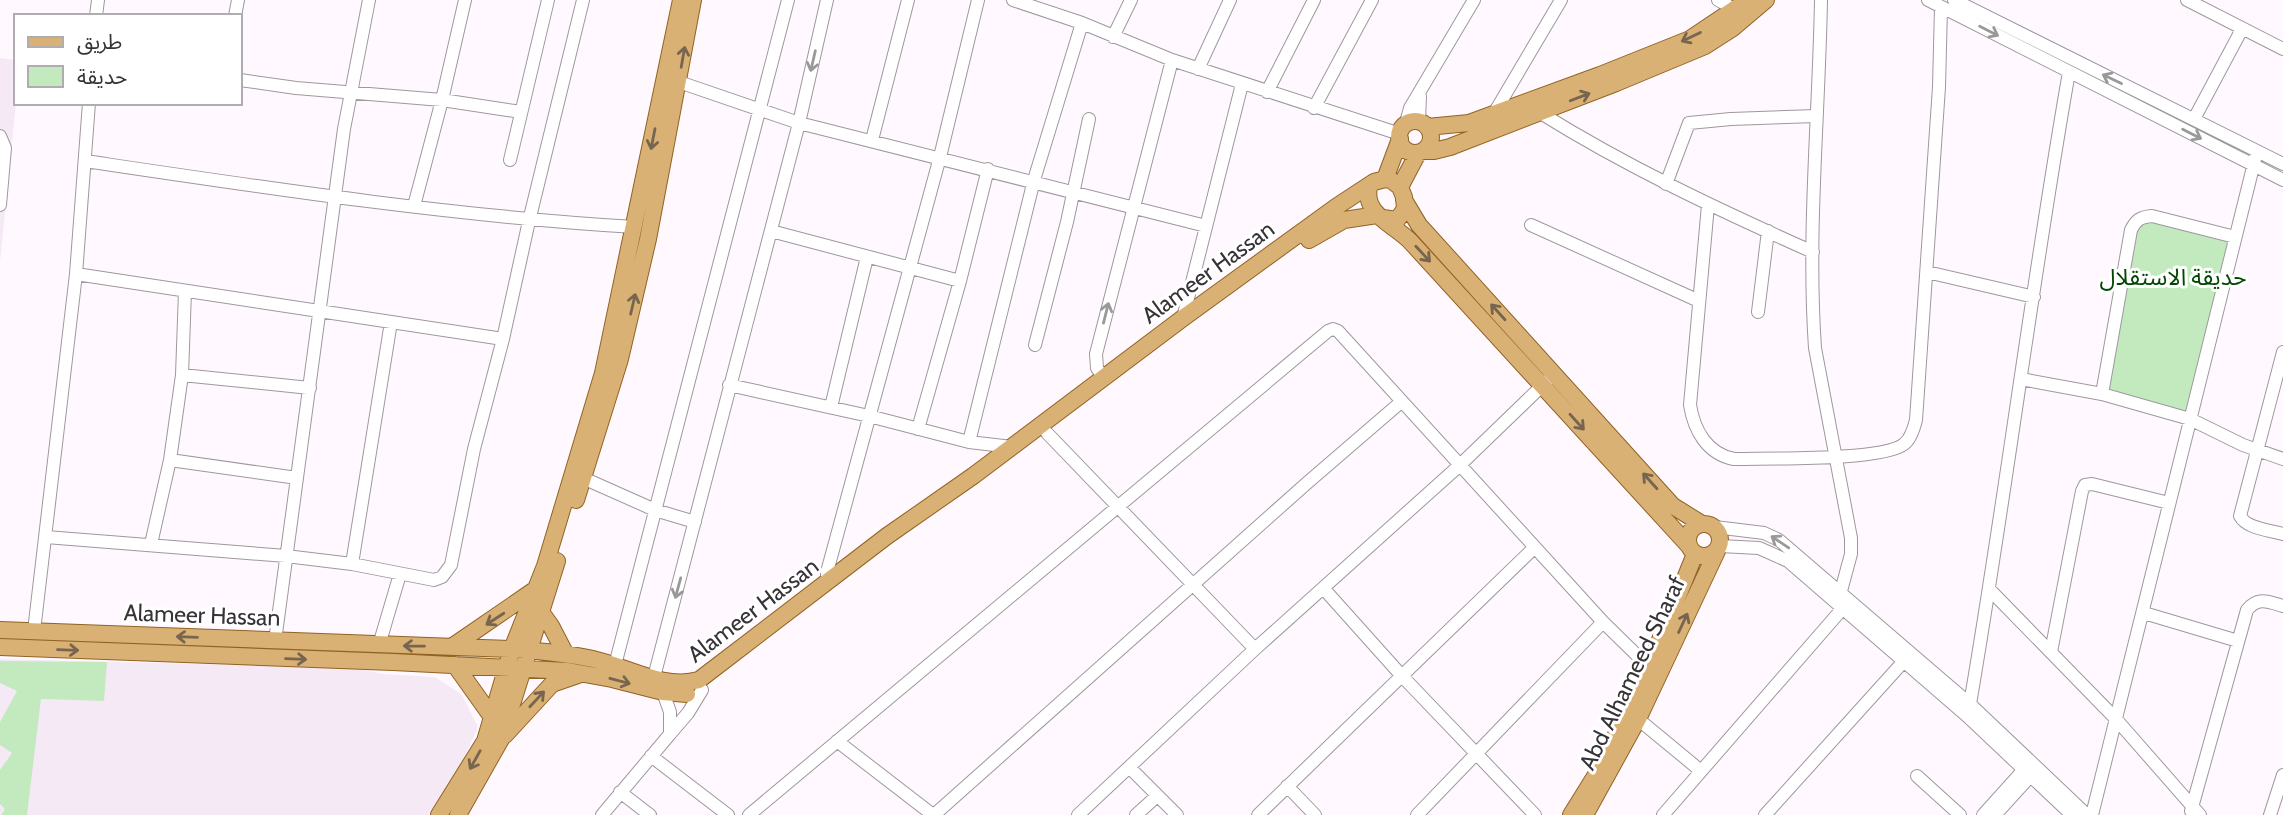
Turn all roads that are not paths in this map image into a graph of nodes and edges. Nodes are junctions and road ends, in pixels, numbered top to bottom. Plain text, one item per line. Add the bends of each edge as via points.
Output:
1 (369, 0) edge
2 (465, 0) edge
3 (548, 0) edge
4 (583, 0) edge
5 (681, 0) edge
6 (693, 0) edge
7 (788, 0) edge
8 (827, 0) edge
9 (908, 0) edge
10 (978, 0) edge
11 (1014, 0) edge
12 (1131, 0) edge
13 (1230, 0) edge
14 (1314, 0) edge
15 (1372, 0) edge
16 (1475, 0) edge
17 (1561, 0) edge
18 (1718, 0) edge
19 (1766, 0) edge
20 (1821, 0) edge
21 (1928, 0) edge
22 (1954, 0) edge
23 (2187, 0) edge
24 (1742, 5) edge
25 (1941, 7) junction
26 (1082, 23) junction
27 (2242, 29) junction
28 (1113, 37) junction
29 (2283, 50) edge
30 (1172, 60) junction
31 (1198, 69) junction
32 (2069, 72) junction
33 (242, 80) edge
34 (678, 82) junction
35 (1242, 84) junction
36 (1267, 92) junction
37 (351, 93) junction
38 (1553, 99) junction
39 (442, 100) junction
40 (89, 105) edge
41 (1314, 108) junction
42 (759, 110) junction
43 (521, 112) junction
44 (1539, 112) junction
45 (1493, 115) junction
46 (1816, 116) junction
47 (1089, 119) dead end
48 (2194, 120) junction
49 (799, 122) junction
50 (1410, 130) junction
51 (0, 136) edge
52 (872, 140) junction
53 (2257, 151) junction
54 (1421, 152) junction
55 (940, 157) junction
56 (510, 160) dead end
57 (85, 161) junction
58 (2283, 164) edge
59 (2252, 165) junction
60 (988, 169) junction
61 (1034, 180) junction
62 (2283, 180) edge
63 (1666, 184) junction
64 (1368, 187) junction
65 (1073, 190) junction
66 (1398, 191) junction
67 (337, 198) junction
68 (0, 205) edge
69 (1708, 205) junction
70 (414, 206) junction
71 (1133, 206) junction
72 (1380, 216) junction
73 (529, 220) junction
74 (1531, 225) dead end
75 (1206, 226) junction
76 (635, 227) junction
77 (771, 231) junction
78 (1768, 231) junction
79 (2235, 237) junction
80 (1813, 252) junction
81 (867, 257) junction
82 (910, 268) junction
83 (1927, 272) junction
84 (76, 274) junction
85 (960, 281) junction
86 (185, 291) junction
87 (2034, 297) junction
88 (1699, 301) junction
89 (1758, 312) dead end
90 (319, 313) junction
91 (1183, 318) junction
92 (391, 322) junction
93 (503, 339) junction
94 (1035, 345) dead end
95 (2283, 352) edge
96 (183, 375) junction
97 (1549, 379) junction
98 (2021, 379) junction
99 (1106, 381) junction
100 (729, 385) junction
101 (310, 388) junction
102 (2102, 394) junction
103 (1401, 402) junction
104 (831, 407) junction
105 (869, 416) junction
106 (2190, 419) junction
107 (918, 429) junction
108 (1047, 433) junction
109 (969, 442) junction
110 (1012, 447) junction
111 (2257, 450) junction
112 (1835, 455) junction
113 (2283, 459) edge
114 (170, 460) junction
115 (987, 466) junction
116 (1460, 466) junction
117 (297, 478) junction
118 (583, 478) junction
119 (2169, 503) junction
120 (1118, 505) junction
121 (655, 510) junction
122 (695, 522) junction
123 (1709, 526) junction
124 (2283, 534) edge
125 (46, 537) junction
126 (151, 544) junction
127 (1535, 547) junction
128 (1718, 548) junction
129 (1692, 550) junction
130 (286, 555) junction
131 (352, 564) junction
132 (400, 574) junction
133 (827, 583) junction
134 (1194, 584) junction
135 (1324, 589) junction
136 (535, 590) junction
137 (1990, 590) junction
138 (1841, 591) junction
139 (2283, 606) edge
140 (1843, 608) junction
141 (541, 612) junction
142 (2144, 613) junction
143 (1603, 622) junction
144 (0, 630) edge
145 (34, 631) junction
146 (275, 641) junction
147 (2238, 641) junction
148 (379, 645) junction
149 (453, 646) junction
150 (0, 648) edge
151 (1255, 649) junction
152 (520, 650) junction
153 (2051, 652) junction
154 (565, 653) junction
155 (1904, 661) junction
156 (455, 665) junction
157 (615, 665) junction
158 (1648, 667) junction
159 (514, 669) junction
160 (583, 673) junction
161 (1401, 675) junction
162 (654, 677) junction
163 (702, 690) junction
164 (663, 692) junction
165 (1970, 704) junction
166 (492, 717) junction
167 (2115, 718) junction
168 (1638, 719) junction
169 (670, 734) junction
170 (501, 739) junction
171 (837, 741) junction
172 (1477, 754) junction
173 (650, 756) junction
174 (2010, 756) junction
175 (1129, 767) junction
176 (2031, 768) junction
177 (1701, 771) junction
178 (2283, 775) edge
179 (1917, 776) dead end
180 (1287, 786) junction
181 (2007, 788) junction
182 (620, 792) junction
183 (1157, 796) junction
184 (2194, 813) edge
185 (439, 815) edge
186 (458, 815) edge
187 (602, 815) edge
188 (650, 815) edge
189 (728, 815) edge
190 (749, 815) edge
191 (934, 815) edge
192 (1078, 815) edge
193 (1136, 815) edge
194 (1177, 815) edge
195 (1258, 815) edge
196 (1315, 815) edge
197 (1416, 815) edge
198 (1535, 815) edge
199 (1571, 815) edge
200 (1585, 815) edge
201 (1663, 815) edge
202 (1765, 815) edge
203 (1960, 815) edge
204 (1983, 815) edge
205 (1995, 815) edge
206 (2072, 815) edge
207 (2090, 815) edge
208 (2270, 815) edge

1 - 37 street
2 - 39 street
3 - 43 street
4 - 73 street
5 -> 76 main road
34 -> 6 main road
7 - 42 street
8 -> 49 street
9 - 52 street
10 - 55 street
11 - 26 street
12 - 28 street
13 - 31 street
14 - 36 street
15 - 41 street
16 - 50 street via 1410,108
17 - 45 street
18 - 24 street
38 -> 19 main road via 1705,46
20 - 46 street
21 - 25 street
48 -> 22 street
23 - 27 street
24 -> 38 main road via 1689,38
25 -> 32 street
25 - 83 street
26 - 28 street
26 - 61 street
27 - 29 street
27 - 48 street
28 - 30 street
30 - 31 street
30 - 71 street
31 - 35 street
32 -> 59 street
32 - 87 street
33 - 37 street
34 - 42 street
118 -> 34 main road via 620,359
35 - 36 street
35 - 75 street
36 - 41 street
37 - 39 street
37 - 67 street
38 - 44 main road
38 - 45 main road
39 - 43 street
39 - 70 street
40 - 57 street
41 - 50 street
42 - 49 street
42 - 121 street
43 - 56 street
44 - 54 main road via 1450,147
44 - 63 street
45 - 50 main road via 1469,123
46 - 63 street via 1689,123
46 - 80 street
47 - 65 street
48 - 53 street
49 - 52 street
49 - 77 street
50 - 54 main road via 1408,151
50 - 54 main road via 1431,137
50 - 66 main road
51 - 68 street via 5,148
52 - 55 street
53 - 58 street
53 - 59 street
54 - 66 main road
55 - 60 street
55 - 82 street
57 - 67 street
57 - 84 street
59 - 62 street
59 - 79 street
60 - 61 street
60 - 85 street
61 - 65 street
61 - 109 street
63 - 69 street
64 - 66 main road via 1374,182
64 - 72 main road via 1369,205
64 - 91 main road, Alameer Hassan
65 - 71 street
65 - 94 street
66 - 72 main road, Alameer Hassan via 1405,209 1401,217
97 -> 66 main road via 1419,225
67 - 70 street
67 - 90 street
69 - 78 street
69 - 88 street
70 - 73 street
71 - 75 street
99 -> 71 street via 1097,368 1096,354
72 -> 97 main road via 1410,240
72 - 99 main road, Alameer Hassan via 1344,219 1324,229
73 - 76 street
73 - 93 street
74 - 88 street
75 - 91 street
76 - 136 main road via 608,355
77 - 81 street
77 - 100 street
78 - 80 street
78 - 89 street
79 - 102 street via 2152,216 2135,221
79 - 106 street
80 - 112 street via 1815,348
81 - 82 street
81 - 104 street
82 - 85 street
82 - 105 street
83 - 87 street
83 - 112 street via 1912,433 1904,444 1891,450
84 - 86 street
84 - 125 street
85 - 107 street
86 - 90 street
86 - 96 street
87 - 98 street
88 - 112 street via 1690,405 1699,433 1711,449 1734,459
90 - 92 street
90 - 101 street
91 - 99 main road, Alameer Hassan
92 - 93 street
92 - 131 street
93 - 132 street via 474,449 451,565 442,578 434,580
95 - 111 street
96 - 101 street
96 - 114 street
97 - 116 street
123 -> 97 main road via 1673,506
97 -> 129 main road
98 - 102 street
98 - 137 street
99 - 108 main road, Alameer Hassan
99 - 110 main road, Alameer Hassan
100 - 104 street
100 - 122 street
101 - 117 street
102 - 106 street
103 - 116 street
103 - 120 street via 1333,329
103 - 134 street
104 - 105 street
105 - 107 street
105 - 133 street
106 - 111 street
106 - 119 street
107 - 109 street
108 - 120 street
108 - 163 main road, Alameer Hassan via 892,541
109 - 110 street
109 - 115 street via 979,449
110 - 115 main road, Alameer Hassan
111 - 113 street
111 - 124 street via 2240,516 2249,524
112 - 138 street via 1851,538
114 - 117 street
114 - 126 street
115 - 133 main road, Alameer Hassan
116 - 127 street
116 - 135 street
117 - 130 street
118 - 121 street
118 - 141 main road
119 - 142 street
119 - 153 street via 2085,485
120 - 134 street
120 - 171 street
121 - 122 street
121 - 157 street
122 -> 162 street
123 - 128 main road via 1720,536
123 - 129 main road via 1691,530
138 -> 123 street via 1772,536
125 - 126 street
125 - 145 street
126 - 130 street
127 - 143 street
127 - 161 street
128 - 129 main road via 1708,556
128 - 140 street via 1751,547 1776,554
168 -> 128 main road, Abd Alhameed Sharaf
129 - 158 main road, Abd Alhameed Sharaf
130 - 131 street
130 - 146 street
131 - 132 street
132 - 148 street
133 - 162 main road, Alameer Hassan via 699,680 676,684
134 - 151 street
134 - 191 street
135 - 151 street
135 - 161 street
136 -> 149 main road
136 - 152 main road
137 - 153 street
137 - 165 street
138 - 165 street
139 - 147 street via 2262,600 2254,603
140 - 155 street
140 - 177 street
141 - 152 main road
141 - 154 main road
142 - 147 street
142 - 167 street
143 - 158 street
143 - 172 street
144 - 145 main road, Alameer Hassan
146 -> 145 main road, Alameer Hassan
146 - 148 main road, Alameer Hassan
147 - 184 street
149 -> 148 main road, Alameer Hassan
149 - 152 main road, Alameer Hassan
150 -> 156 main road, Alameer Hassan
151 - 175 street
152 - 154 main road, Alameer Hassan
152 - 159 main road
153 - 167 street
154 - 157 main road, Alameer Hassan
155 - 174 street
155 - 202 street
156 - 159 main road, Alameer Hassan
156 - 166 main road
157 - 162 main road, Alameer Hassan
158 - 199 main road, Abd Alhameed Sharaf via 1599,770
159 - 160 main road, Alameer Hassan
159 - 166 main road
159 - 170 main road
160 -> 164 main road, Alameer Hassan
170 -> 160 main road via 552,684
161 - 172 street
161 - 180 street
163 - 164 main road, Alameer Hassan via 682,695
163 - 169 street
164 - 169 street via 670,712
165 - 176 street
166 -> 185 main road via 478,755
167 - 184 street
167 - 207 street
168 - 177 street
168 - 200 main road, Abd Alhameed Sharaf
169 - 173 street
170 - 186 main road
171 - 190 street
171 - 191 street
172 - 197 street
172 - 198 street
173 - 182 street
173 - 189 street
174 - 176 street
174 - 181 street
175 - 183 street
175 - 192 street
176 - 181 street
176 - 205 street
176 - 206 street
176 - 207 street
177 - 201 street
178 - 208 street
179 - 203 street
180 - 195 street
180 - 196 street
181 - 204 street
182 - 187 street
182 - 188 street
183 - 193 street
183 - 194 street

